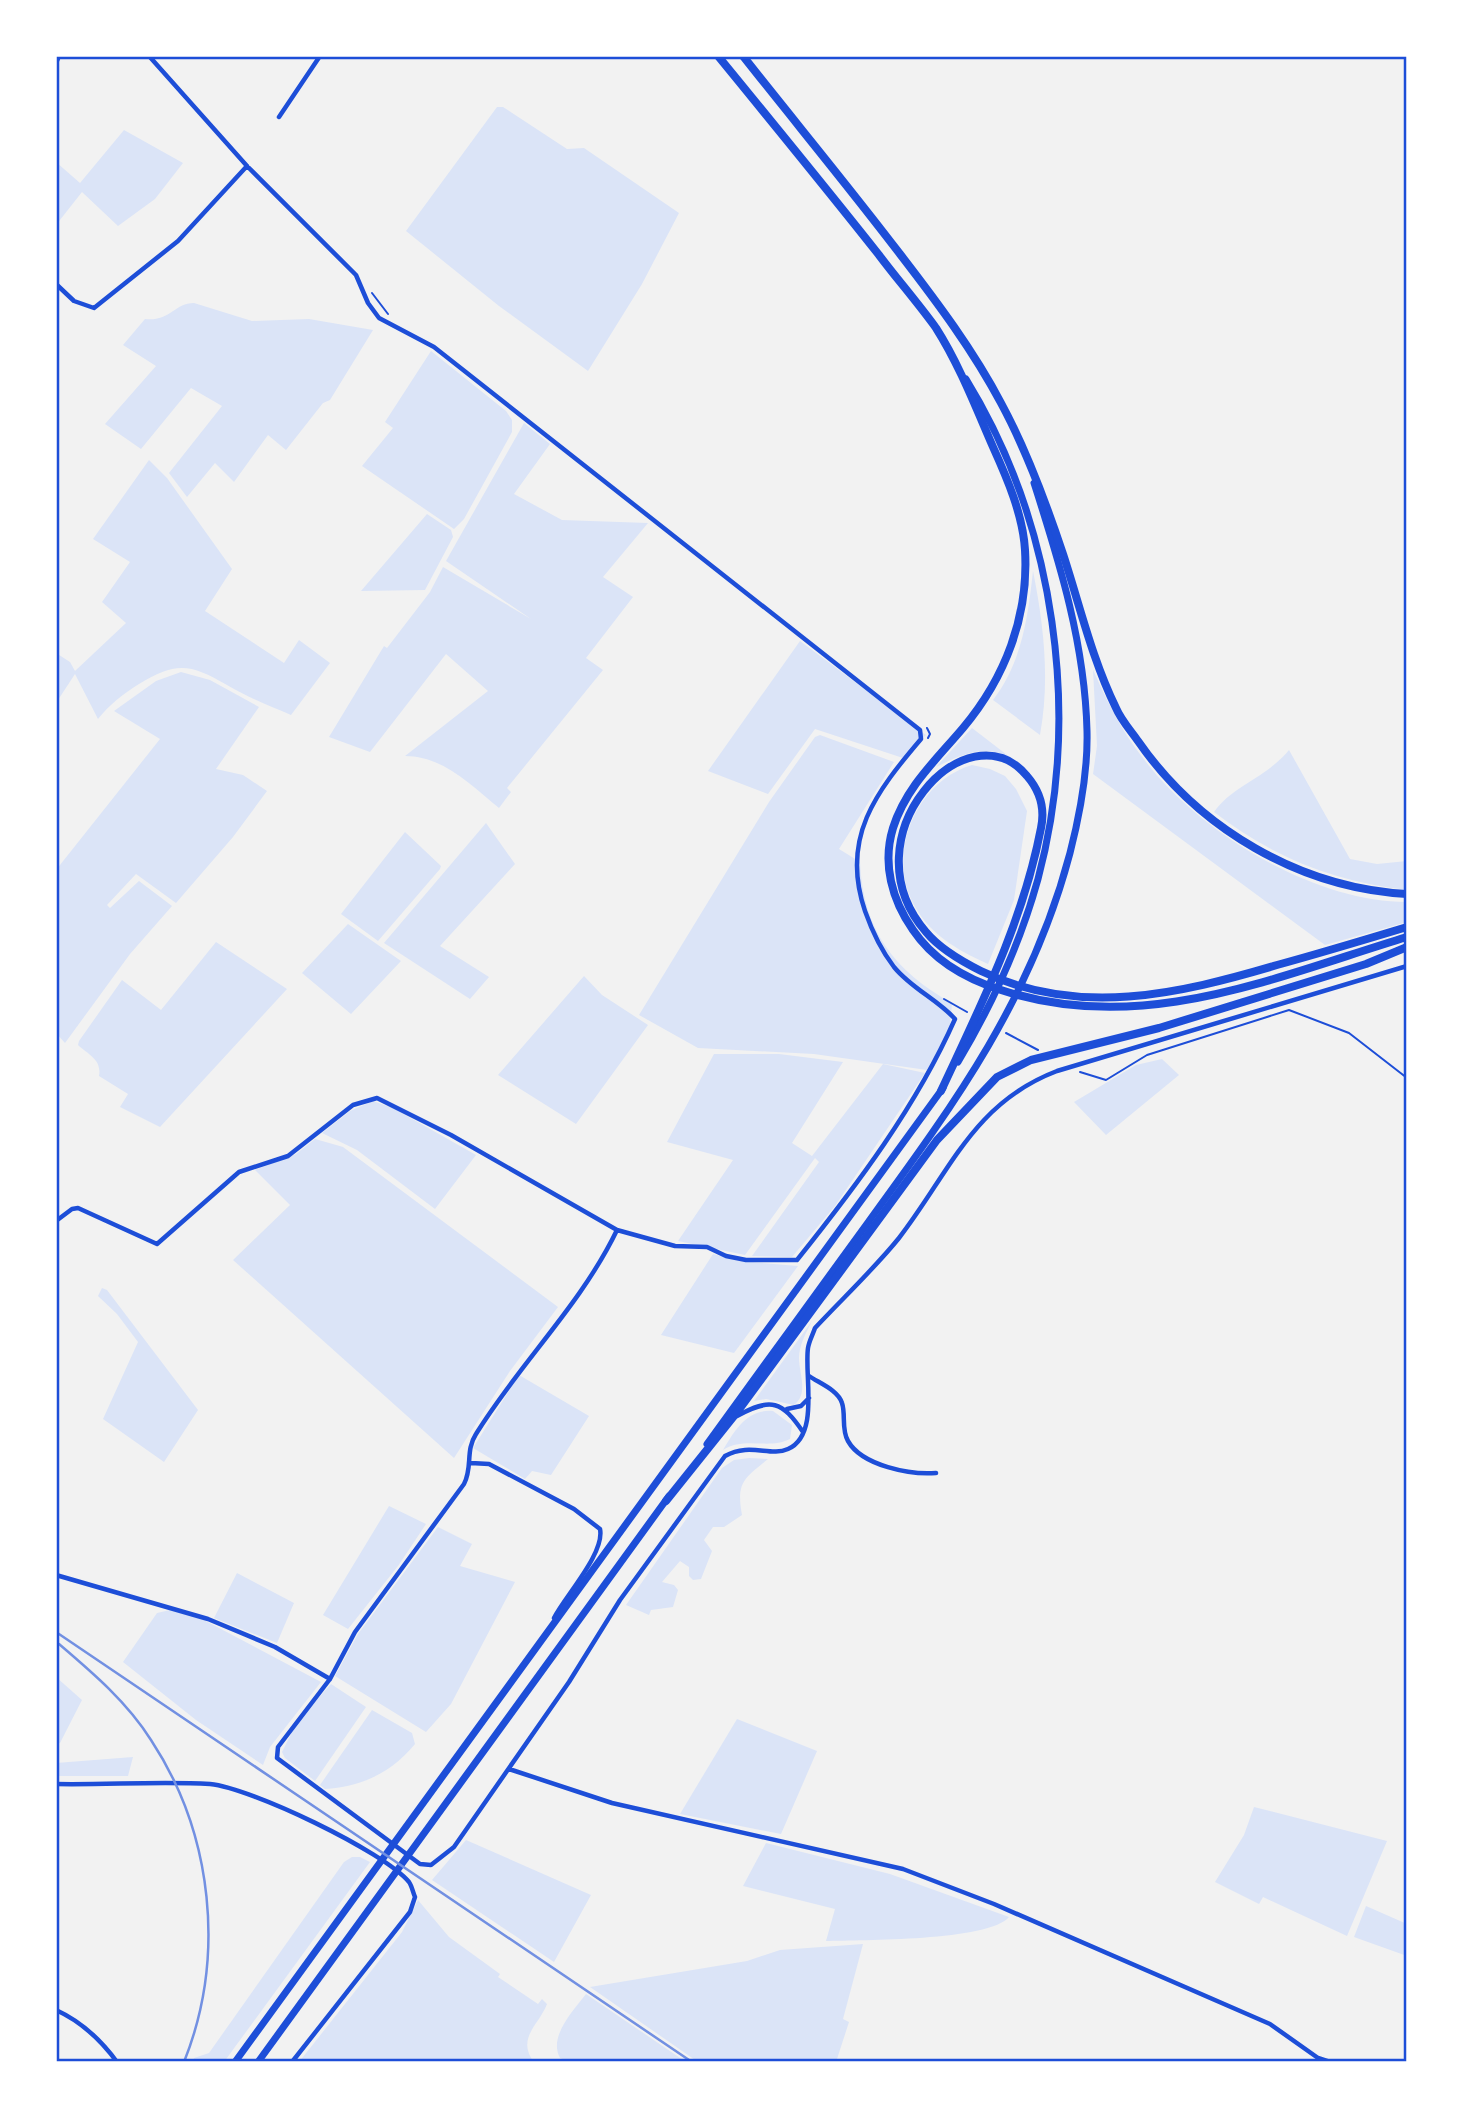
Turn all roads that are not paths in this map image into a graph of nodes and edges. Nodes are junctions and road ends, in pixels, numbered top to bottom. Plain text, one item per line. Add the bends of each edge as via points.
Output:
1 (59, 56) edge
2 (149, 56) edge
3 (320, 56) edge
4 (718, 56) edge
5 (743, 56) edge
6 (56, 63) edge
7 (279, 117) dead end
8 (247, 166) junction
9 (56, 284) edge
10 (937, 330) junction
11 (1023, 449) junction
12 (1407, 894) edge
13 (1407, 927) edge
14 (1407, 937) edge
15 (1407, 947) edge
16 (1407, 966) edge
17 (1047, 998) junction
18 (941, 1091) junction
19 (56, 1221) edge
20 (617, 1230) junction
21 (808, 1376) junction
22 (809, 1398) junction
23 (787, 1409) junction
24 (733, 1418) junction
25 (803, 1432) junction
26 (471, 1464) junction
27 (936, 1473) dead end
28 (666, 1501) junction
29 (56, 1575) edge
30 (545, 1637) junction
31 (330, 1679) junction
32 (509, 1769) junction
33 (56, 1784) edge
34 (56, 2010) edge
35 (117, 2062) edge
36 (235, 2062) edge
37 (258, 2062) edge
38 (292, 2062) edge
39 (1330, 2062) edge

1 - 6 street
2 - 8 street
3 - 7 street
4 - 10 highway
5 - 11 highway via 951,320 1001,402
8 - 9 street via 178,241 93,308 74,301
8 - 20 street via 356,275 379,318 434,347 920,730 921,739 878,793 855,853 859,894 873,934 894,967 955,1019 942,1051 896,1127 797,1260 747,1260 707,1247 675,1246
10 - 17 highway via 1009,484 1025,547 1024,593 1000,676 906,796 892,831 888,877 901,914 923,945 962,975
10 - 18 main road via 985,409 1016,481 1038,549 1054,634 1058,723 1052,814 1038,879 1017,943 983,1020
11 - 12 highway via 1117,711 1154,765 1199,810 1251,847 1316,877 1373,892
11 - 28 main road via 1076,626 1087,732 1079,815 1060,889 1037,952 1000,1030 957,1100
13 - 17 highway via 1215,984 1147,997
14 - 17 highway via 1221,993 1152,1006 1097,1009
15 - 24 highway via 1159,1028 1056,1052 997,1077 937,1140
16 - 21 street via 1023,1086 982,1119 897,1239 815,1328 808,1347
17 - 18 highway via 1012,984 968,965 927,934 908,908 899,879 900,833 914,802 931,781 964,761 988,756 1015,764 1035,786 1043,818 1017,925
18 - 30 main road
19 - 20 street via 78,1208 157,1244 239,1172 288,1156 353,1105 377,1098
20 - 26 street via 475,1435 470,1445
21 - 22 street
21 - 27 street via 842,1403 848,1442 864,1455 899,1472
22 - 23 street via 801,1406
22 - 25 street
23 - 24 street via 763,1405
23 - 25 street
24 - 28 highway
25 - 32 street via 787,1450 736,1450 715,1468 620,1600
26 - 30 street via 489,1464 596,1523 601,1537 596,1555 563,1601
26 - 31 street via 464,1484 355,1632
28 - 37 main road
29 - 31 street via 208,1619 275,1647
30 - 36 main road
31 - 32 street via 284,1736 277,1758 420,1864 431,1865 443,1858
32 - 39 street via 612,1803 903,1869 1270,2024
33 - 38 street via 212,1784 263,1799 330,1830 409,1883 415,1897 410,1912
34 - 35 street via 72,2018

